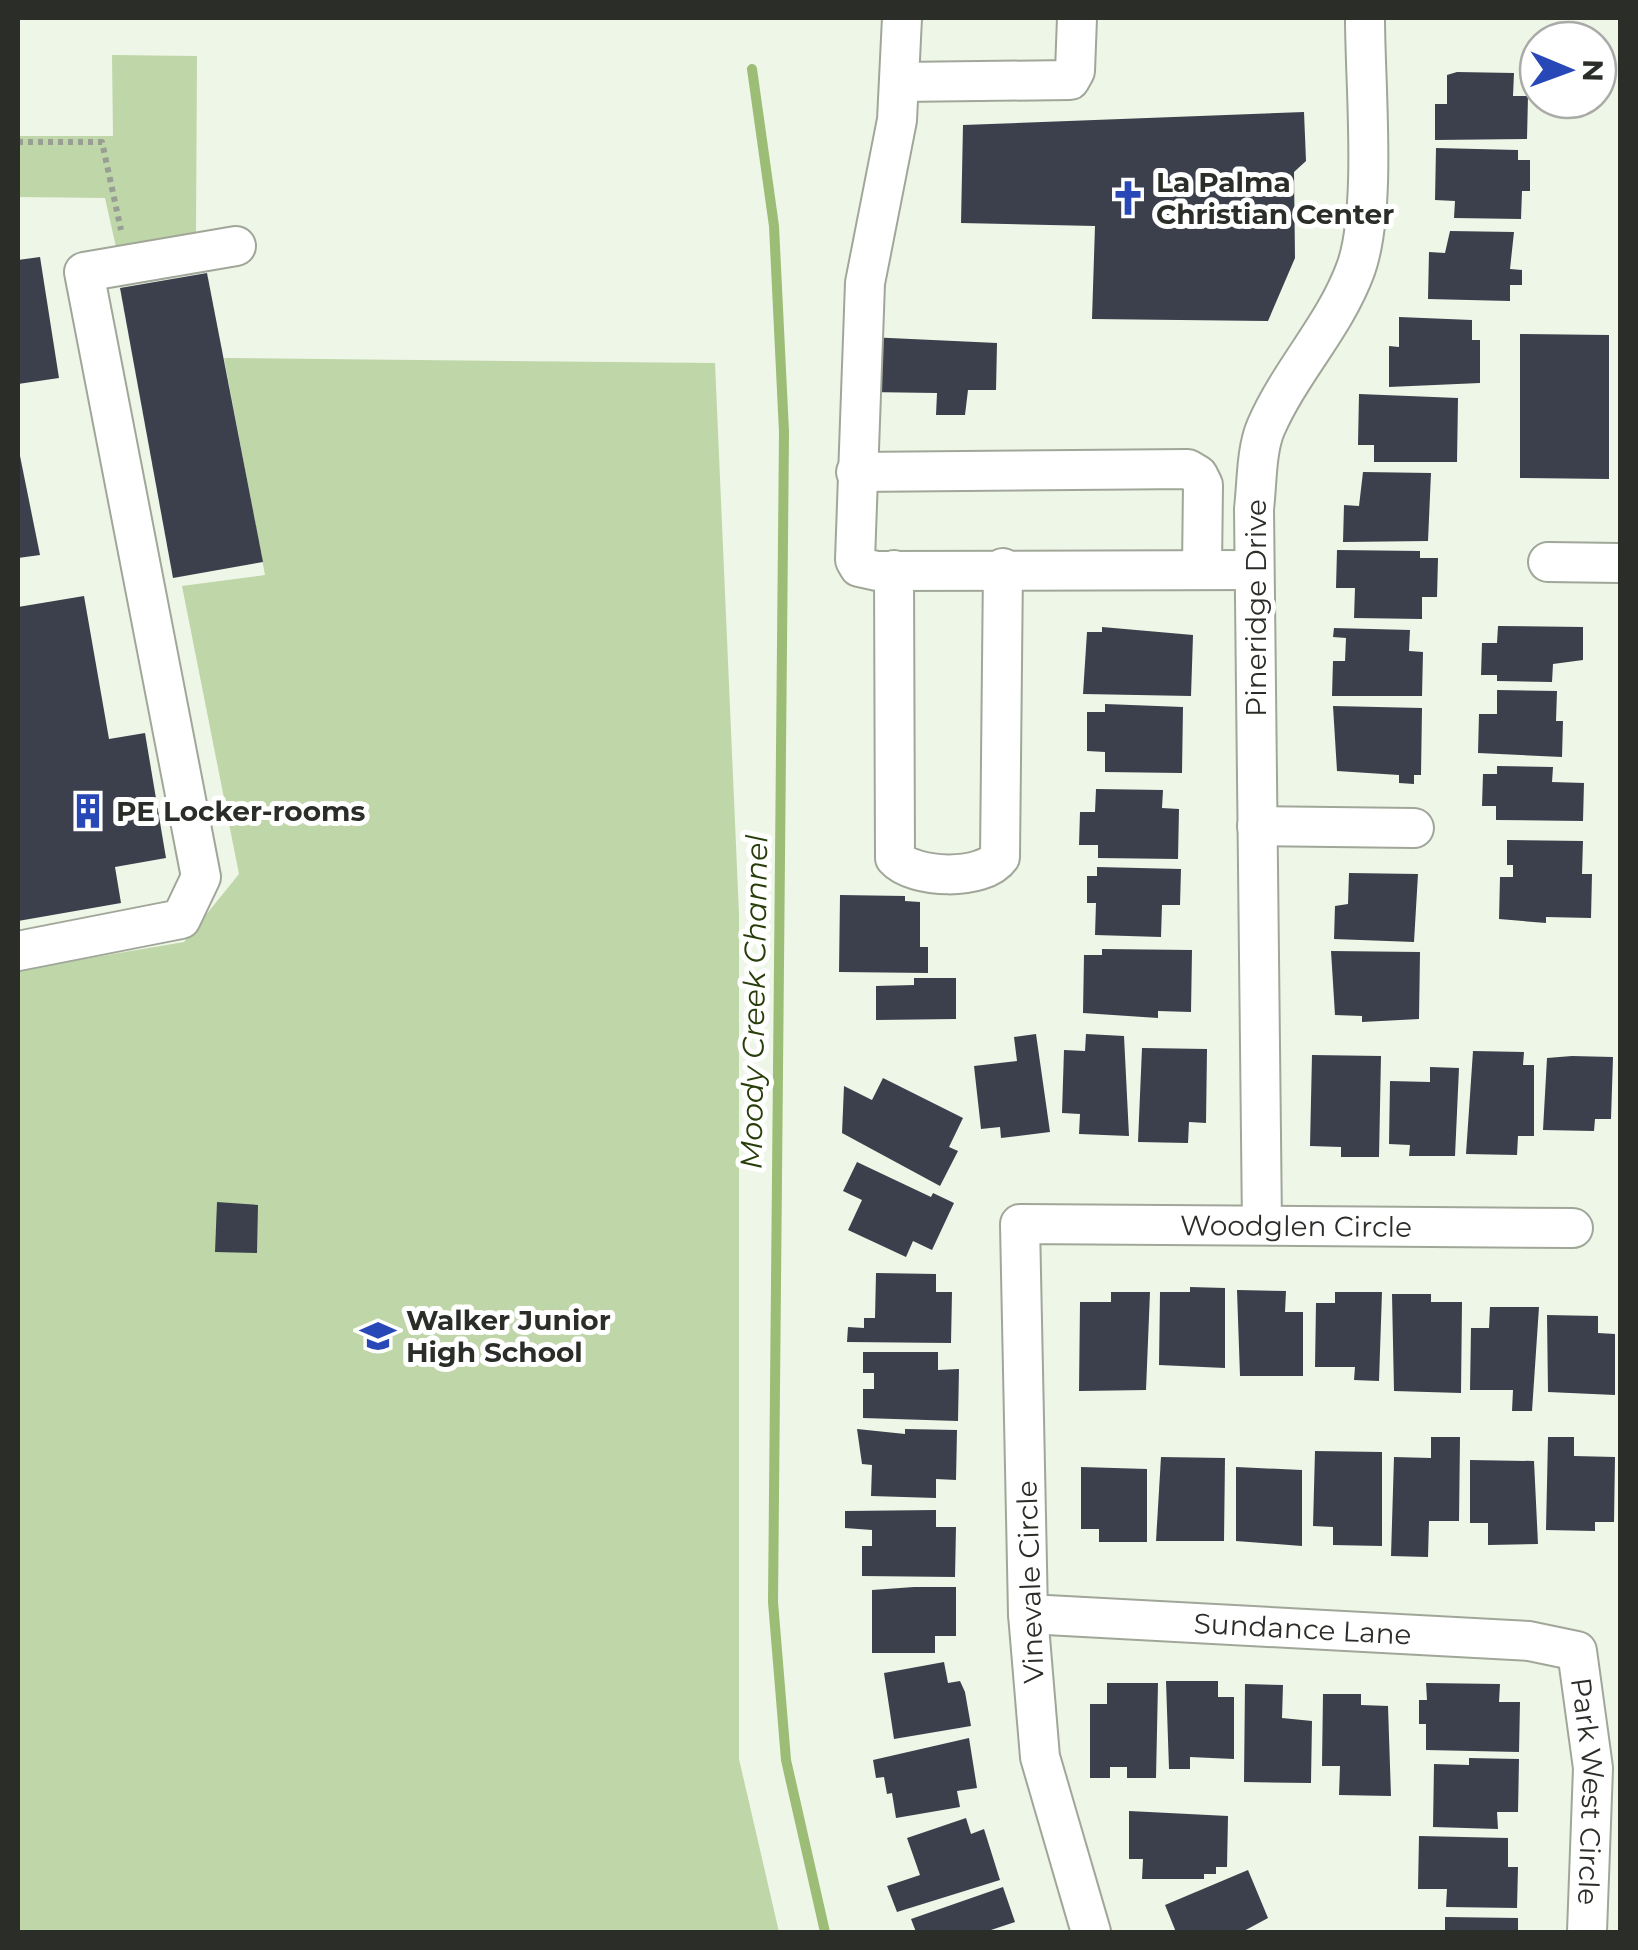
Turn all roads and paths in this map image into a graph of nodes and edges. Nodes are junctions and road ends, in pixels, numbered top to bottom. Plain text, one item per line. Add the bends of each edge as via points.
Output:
1 (902, 18) edge
2 (1077, 18) edge
3 (1366, 18) edge
4 (900, 82) junction
5 (18, 142) edge
6 (124, 246) dead end
7 (236, 246) dead end
8 (856, 472) junction
9 (1548, 562) dead end
10 (1620, 563) edge
11 (1003, 568) junction
12 (1202, 569) junction
13 (894, 570) junction
14 (1254, 570) junction
15 (1257, 826) junction
16 (1414, 828) dead end
17 (18, 951) edge
18 (1020, 1224) joint
19 (1262, 1224) junction
20 (1573, 1228) dead end
21 (1028, 1614) junction
22 (1578, 1651) joint
23 (1091, 1932) edge
24 (1586, 1932) edge

1 - 4 street
2 - 4 street via 1070,80
3 - 14 street, Pineridge Drive via 1366,224 1342,304 1264,431
4 - 8 street via 866,283
5 - 6 path via 102,142
7 - 17 street via 84,272 202,877 182,919
8 - 12 street via 1188,470 1203,485
8 - 13 street via 855,560 868,571
9 - 10 street
11 - 12 street
11 - 13 street
11 - 13 street via 1000,856 981,872 918,871 894,858
12 - 14 street
14 - 15 street, Pineridge Drive
15 - 16 street
15 - 19 street, Pineridge Drive
18 - 19 street, Woodglen Circle
18 - 21 street, Vinevale Circle
19 - 20 street, Woodglen Circle
21 - 22 street, Sundance Lane via 1529,1642
21 - 23 street, Vinevale Circle via 1040,1756
22 - 24 street, Park West Circle via 1593,1768

